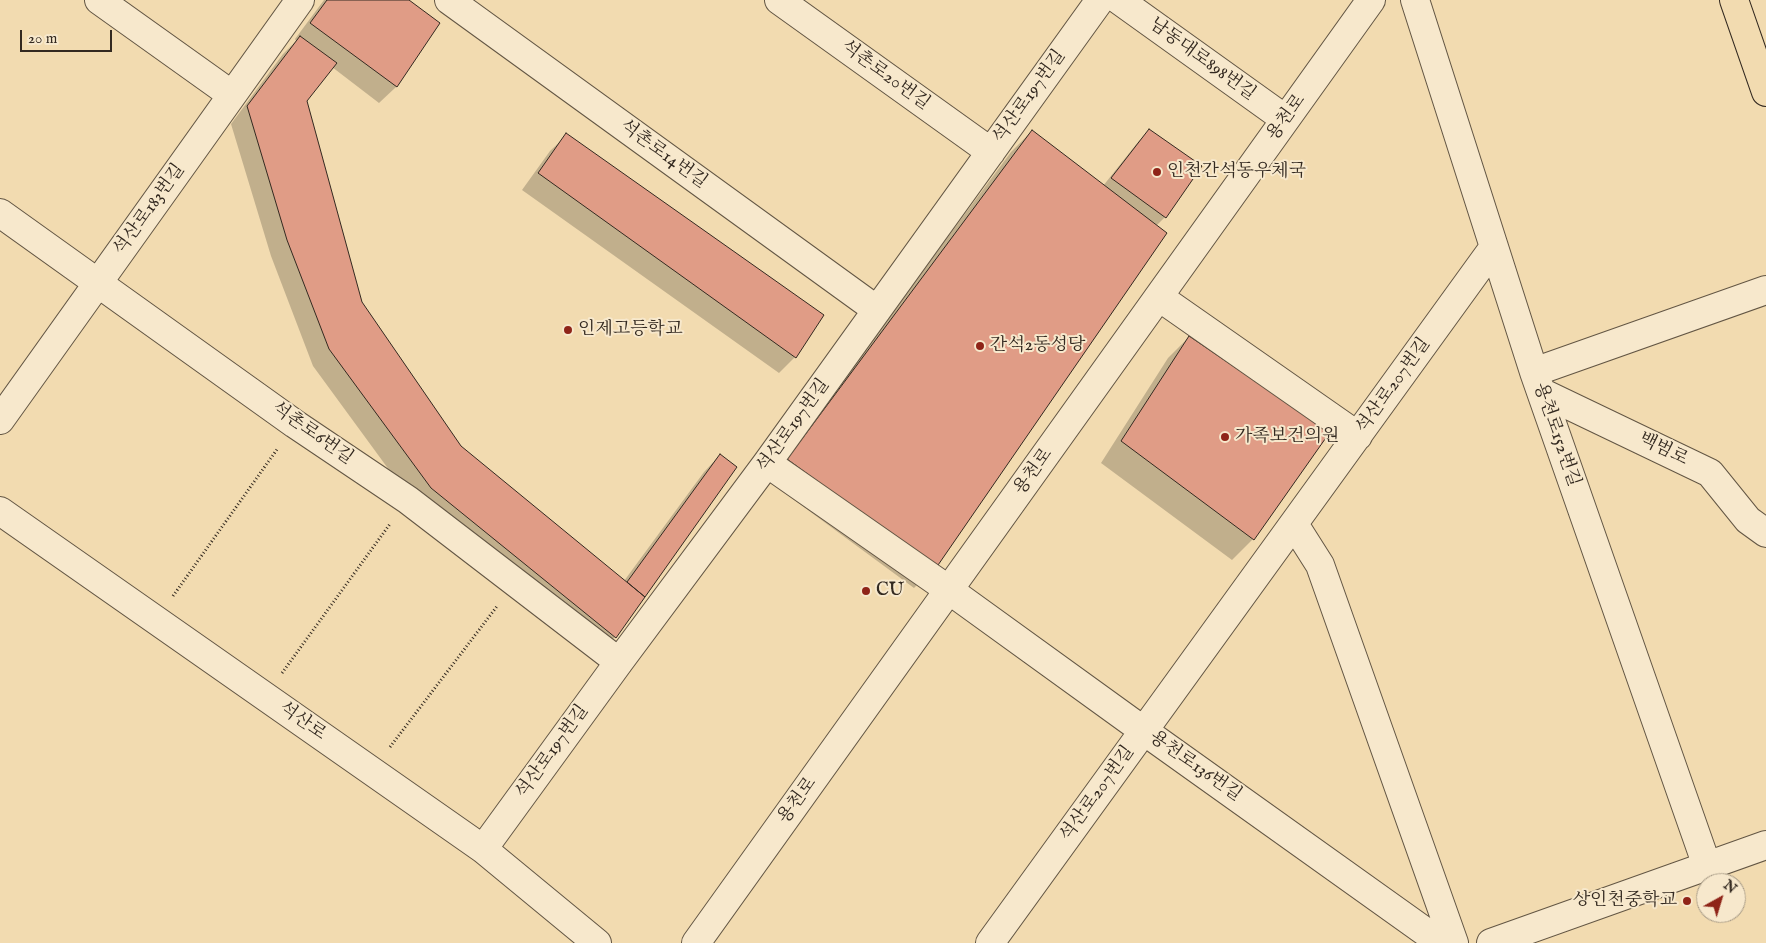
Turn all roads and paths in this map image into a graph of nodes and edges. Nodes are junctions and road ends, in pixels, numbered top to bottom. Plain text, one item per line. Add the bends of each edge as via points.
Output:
1 (99, 0) edge
2 (300, 0) edge
3 (449, 0) edge
4 (779, 0) edge
5 (1100, 0) edge
6 (1119, 0) edge
7 (1371, 0) edge
8 (1415, 0) edge
9 (1734, 0) edge
10 (1766, 92) edge
11 (232, 95) junction
12 (1286, 119) junction
13 (991, 152) junction
14 (0, 213) edge
15 (1494, 247) junction
16 (98, 282) junction
17 (1766, 290) edge
18 (1159, 297) junction
19 (878, 310) junction
20 (1538, 382) junction
21 (0, 420) edge
22 (295, 424) junction
23 (1358, 436) junction
24 (768, 463) junction
25 (408, 500) junction
26 (0, 510) edge
27 (1294, 524) junction
28 (1766, 533) edge
29 (515, 582) junction
30 (949, 590) junction
31 (156, 619) junction
32 (619, 662) junction
33 (266, 696) junction
34 (1144, 731) junction
35 (371, 771) junction
36 (1766, 845) edge
37 (483, 849) junction
38 (1707, 866) junction
39 (597, 943) edge
40 (696, 943) edge
41 (990, 943) edge
42 (1441, 943) edge
43 (1454, 943) edge
44 (1491, 943) edge

1 - 11 street
2 - 11 street, 석산로183번길
3 - 19 street, 석촌로14번길
4 - 13 street, 석촌로20번길
5 - 13 street, 석산로197번길
6 - 12 street, 남동대로898번길
7 - 12 street, 용천로
8 - 15 street, 용천로152번길
9 - 10 main road
11 - 16 street, 석산로183번길
12 - 18 street, 용천로
13 - 19 street, 석산로197번길
14 - 16 street, 석촌로6번길
15 - 20 street, 용천로152번길
15 - 23 street, 석산로207번길
16 - 21 street, 석산로183번길
16 - 22 street, 석촌로6번길
17 - 20 street
18 - 23 street
18 - 30 street, 용천로
19 - 24 street, 석산로197번길
20 - 28 street, 백범로 via 1710,473 1748,520
20 - 38 street, 용천로152번길
22 - 25 street, 석촌로6번길
22 - 31 path
23 - 27 street, 석산로207번길
24 - 30 street, 용천로136번길
24 - 32 street, 석산로197번길
25 - 29 street, 석촌로6번길
25 - 33 path
26 - 31 street, 석산로
27 - 34 street, 석산로207번길
27 - 43 street via 1320,565
29 - 32 street, 석촌로6번길
29 - 35 path
30 - 34 street, 용천로136번길
30 - 40 street, 용천로
31 - 33 street, 석산로
32 - 37 street, 석산로197번길
33 - 35 street, 석산로
34 - 41 street, 석산로207번길
34 - 42 street, 용천로136번길
35 - 37 street, 석산로
36 - 38 street
37 - 39 street, 석산로
38 - 44 street

